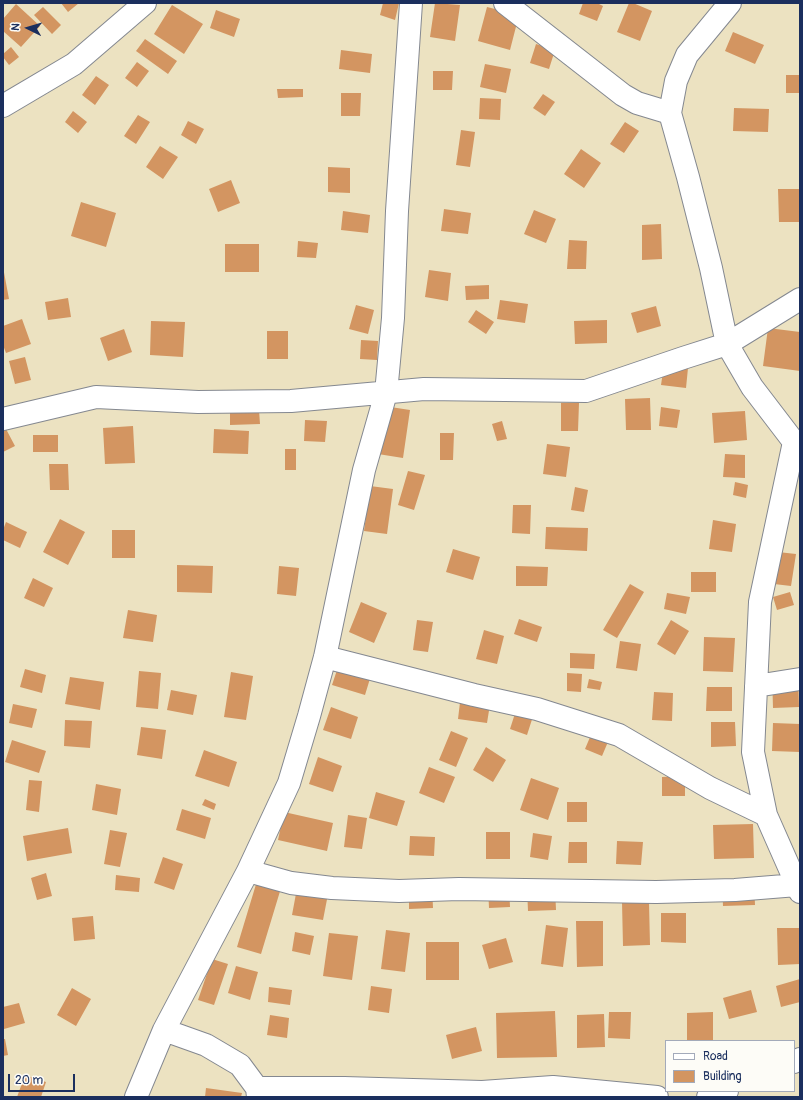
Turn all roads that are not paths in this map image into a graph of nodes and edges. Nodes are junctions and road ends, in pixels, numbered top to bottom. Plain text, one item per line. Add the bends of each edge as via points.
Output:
1 (145, 3) edge
2 (411, 3) edge
3 (505, 3) edge
4 (730, 3) edge
5 (3, 106) edge
6 (670, 114) junction
7 (800, 299) edge
8 (727, 344) junction
9 (386, 393) junction
10 (3, 419) edge
11 (797, 442) edge
12 (325, 657) junction
13 (800, 679) edge
14 (756, 686) junction
15 (766, 815) junction
16 (248, 871) junction
17 (798, 889) edge
18 (164, 1030) junction
19 (724, 1092) edge
20 (257, 1093) edge
21 (136, 1097) edge
22 (657, 1097) edge
23 (708, 1097) edge

1 - 5 street via 74,64
2 - 9 street
3 - 6 street via 623,95 637,103
4 - 6 street via 687,55 676,81
6 - 8 street via 709,260
7 - 8 street
8 - 9 street via 586,391 424,389
8 - 11 street via 752,387
9 - 10 street via 290,401 198,402 96,397
9 - 12 street via 364,470
11 - 14 street via 760,602
12 - 15 street via 537,709 619,735 710,788
12 - 16 street via 289,783
13 - 14 street
14 - 15 street via 753,752
15 - 17 street
16 - 17 street via 291,883 399,891 459,889 656,892
16 - 18 street
18 - 20 street via 206,1045 240,1065
18 - 21 street
19 - 23 street
20 - 22 street via 344,1088 482,1092 553,1087

